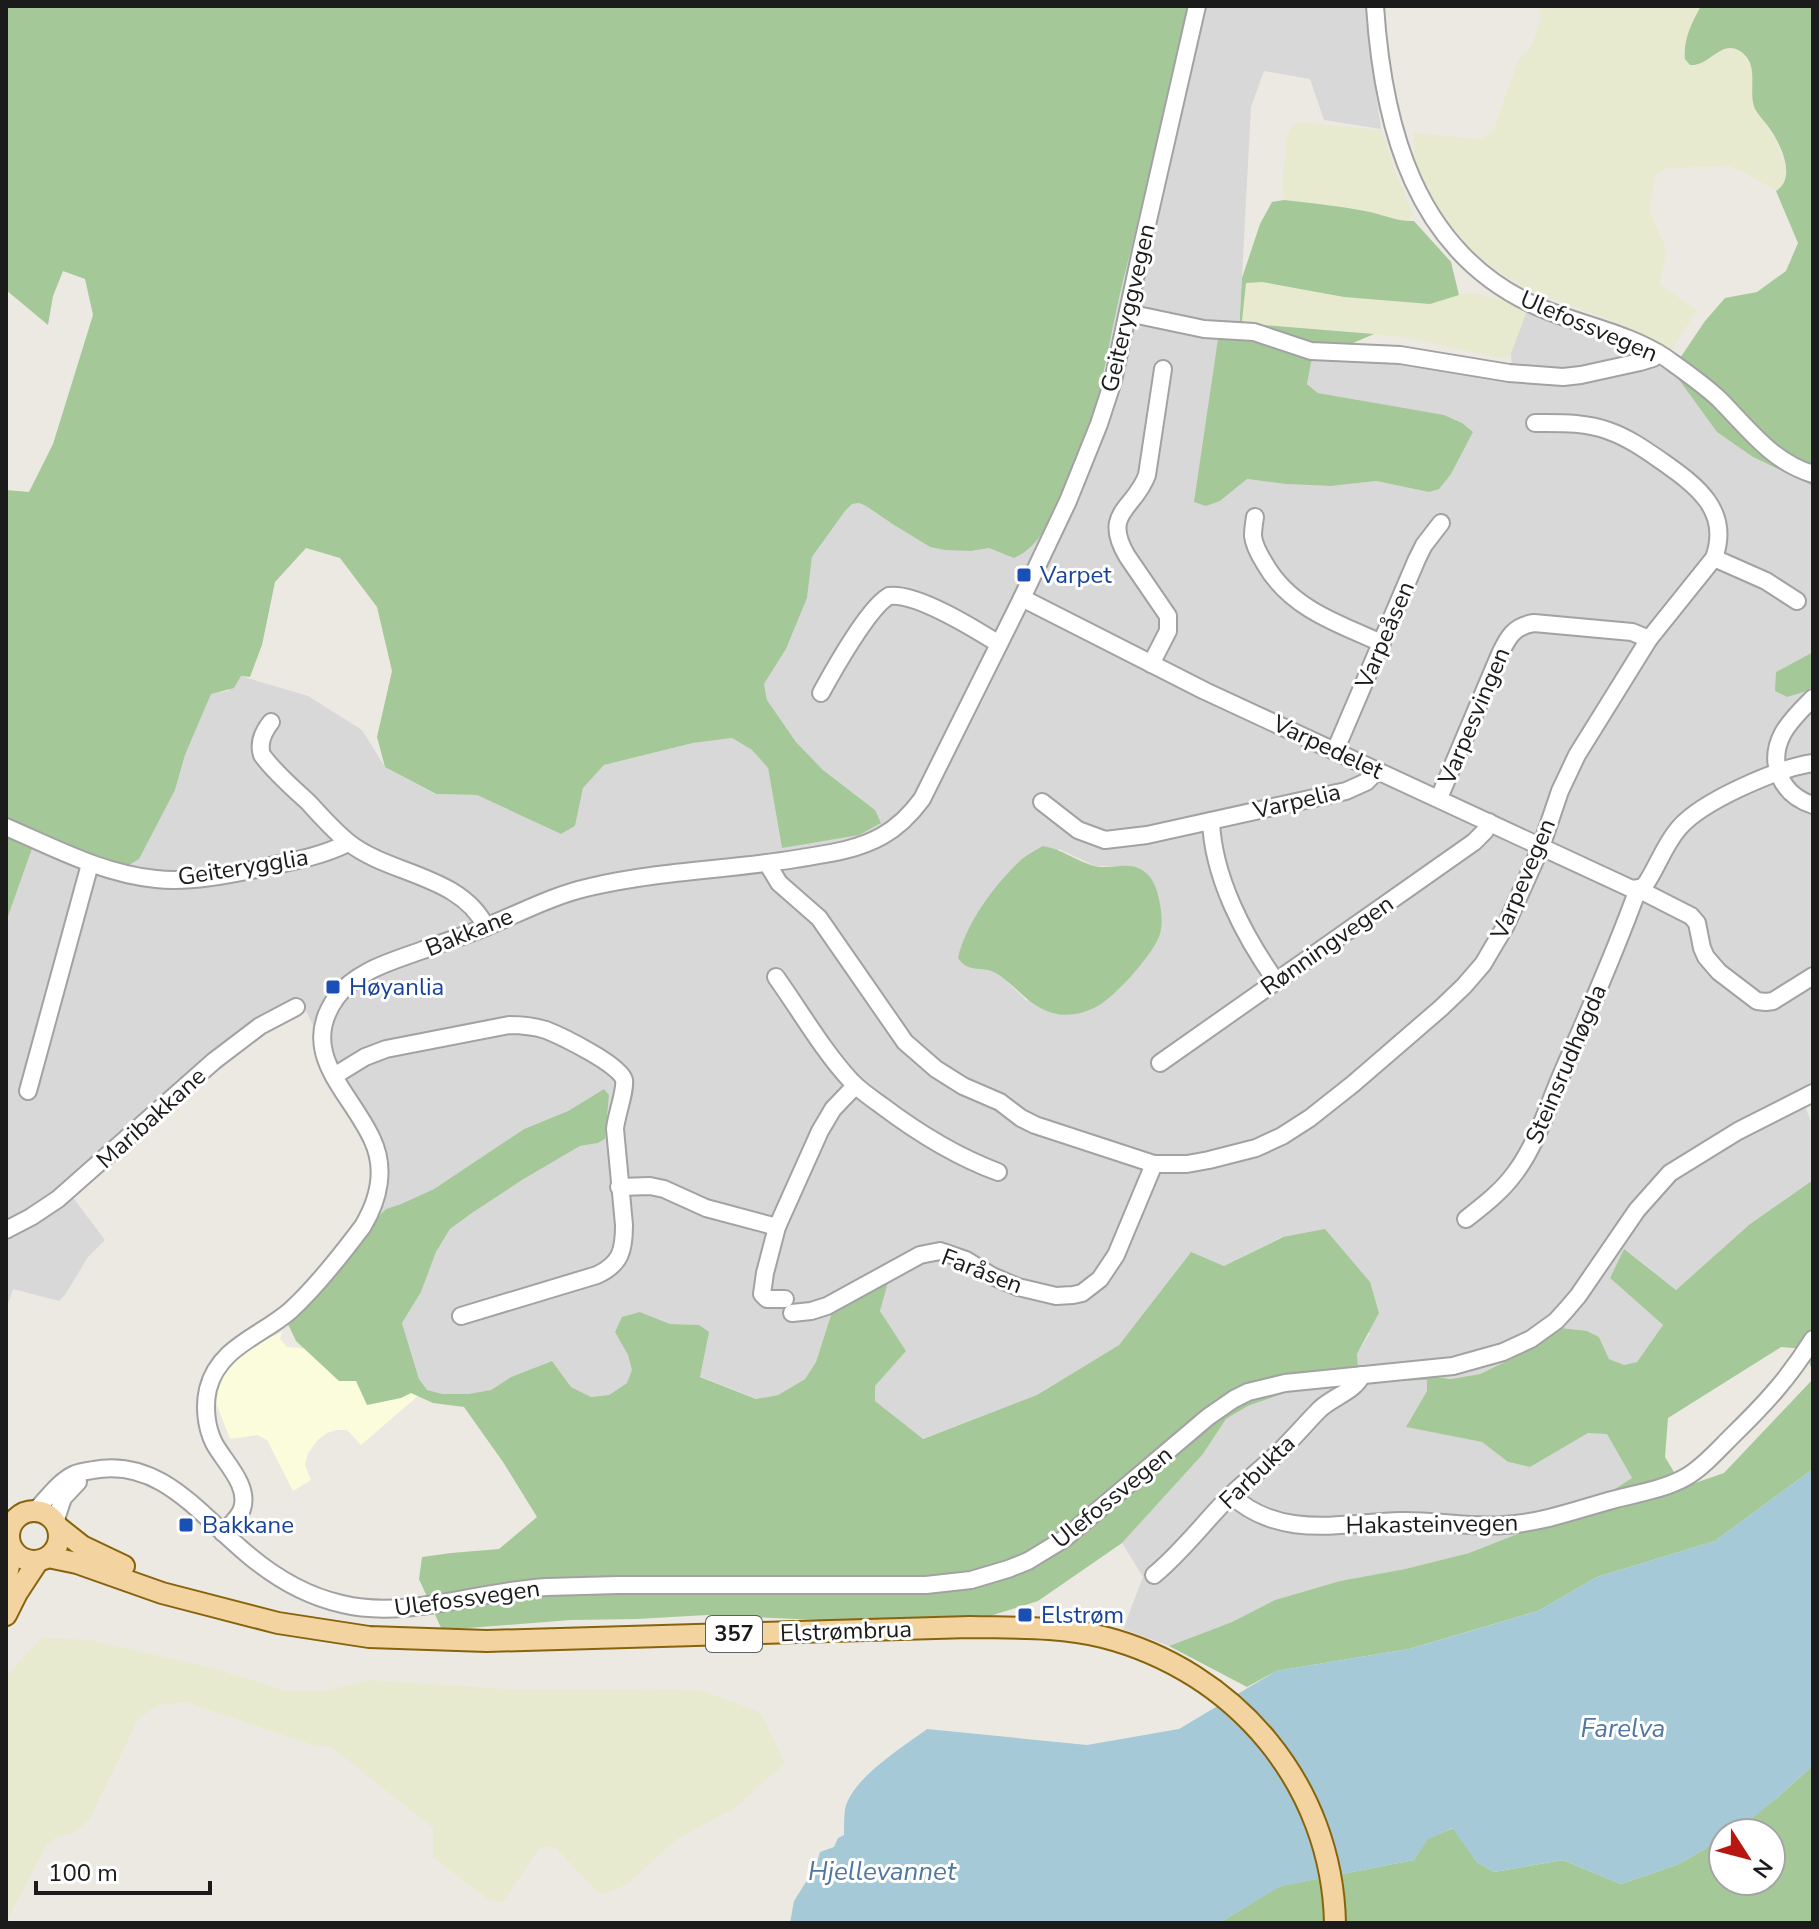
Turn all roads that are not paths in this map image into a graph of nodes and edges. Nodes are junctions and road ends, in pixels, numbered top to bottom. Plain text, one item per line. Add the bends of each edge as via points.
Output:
1 (1197, 6) edge
2 (1375, 6) edge
3 (1128, 313) junction
4 (1658, 353) junction
5 (1163, 369) dead end
6 (1535, 423) dead end
7 (1813, 474) edge
8 (1255, 517) dead end
9 (1441, 523) dead end
10 (1714, 558) junction
11 (1022, 598) junction
12 (1797, 601) dead end
13 (1649, 639) junction
14 (1382, 643) junction
15 (999, 644) junction
16 (1151, 664) junction
17 (821, 693) dead end
18 (1813, 698) edge
19 (271, 722) dead end
20 (1335, 751) junction
21 (1813, 763) edge
22 (1377, 771) junction
23 (1778, 772) junction
24 (1439, 798) junction
25 (1042, 802) dead end
26 (1813, 805) edge
27 (1211, 821) junction
28 (1489, 822) junction
29 (6, 827) edge
30 (348, 843) junction
31 (1541, 847) junction
32 (767, 863) junction
33 (90, 864) junction
34 (1638, 889) junction
35 (486, 927) junction
36 (1813, 976) edge
37 (776, 977) dead end
38 (1276, 981) junction
39 (296, 1007) dead end
40 (1160, 1063) dead end
41 (334, 1076) junction
42 (855, 1086) junction
43 (28, 1091) dead end
44 (1813, 1093) edge
45 (1154, 1164) junction
46 (998, 1172) dead end
47 (619, 1187) junction
48 (1466, 1219) dead end
49 (777, 1227) junction
50 (6, 1230) edge
51 (461, 1316) dead end
52 (1813, 1339) edge
53 (1362, 1375) junction
54 (100, 1469) junction
55 (1231, 1495) junction
56 (21, 1513) edge
57 (56, 1525) junction
58 (223, 1533) junction
59 (10, 1544) edge
60 (43, 1559) junction
61 (1154, 1575) dead end
62 (6, 1582) edge
63 (196, 1601) junction
64 (6, 1615) edge
65 (1335, 1923) edge

1 - 3 street, Geiteryggvegen
2 - 4 street, Ulefossvegen via 1380,69 1396,137 1423,202 1451,244 1515,295
3 - 4 street via 1204,329 1254,332 1311,351 1400,355 1529,375 1597,372
3 - 11 street, Geiteryggvegen via 1099,424
4 - 7 street, Ulefossvegen via 1705,386 1770,451
5 - 16 street via 1147,475 1125,505 1118,531 1121,546 1168,616 1168,631
6 - 10 street via 1574,423 1609,431 1688,480 1705,496 1717,522
8 - 14 street via 1253,536 1259,554 1287,591 1310,611
9 - 14 street, Varpeåsen via 1424,545
10 - 12 street
10 - 13 street, Varpevegen
11 - 15 street, Bakkane
11 - 16 street, Varpedelet
13 - 24 street, Varpesvingen via 1632,632 1534,623 1512,632
13 - 31 street, Varpevegen via 1574,760
14 - 20 street, Varpeåsen
15 - 17 street via 938,609 889,596 878,604
15 - 32 street, Bakkane via 927,790 901,823 859,847
16 - 20 street, Varpedelet
18 - 23 street via 1782,734
19 - 30 street via 260,749 265,759
20 - 22 street, Varpedelet
21 - 23 street
22 - 24 street, Varpedelet
22 - 27 street, Varpelia via 1346,791
23 - 26 street via 1786,788
23 - 34 street via 1689,818
24 - 28 street, Varpedelet
25 - 27 street, Varpelia via 1078,830 1105,840
27 - 38 street via 1216,863 1253,945
28 - 31 street, Varpedelet
28 - 38 street, Rønningvegen via 1474,842
29 - 33 street, Geiterygglia
30 - 33 street, Geiterygglia via 297,860 181,880
30 - 35 street via 462,898
31 - 34 street, Varpedelet
31 - 45 street, Varpevegen via 1498,941 1476,973 1353,1084 1310,1118 1256,1148 1187,1164
32 - 35 street, Bakkane via 590,887
32 - 45 street, Varpevegen via 779,883 819,918 914,1051 1021,1118
33 - 43 street
34 - 36 street, Varpedelet via 1695,919 1706,957 1757,1001 1773,1001
34 - 48 street, Steinsrudhøgda via 1528,1152 1503,1187
35 - 41 street, Bakkane via 380,967 344,988 322,1031 322,1051
37 - 42 street
38 - 40 street, Rønningvegen
39 - 50 street, Maribakkane via 214,1061 58,1199
41 - 47 street via 386,1049 509,1025 546,1030 611,1064 623,1076 615,1129
41 - 58 street, Bakkane via 373,1141 377,1192 363,1226 305,1295 230,1352 211,1380 206,1412 210,1433 244,1497 238,1516
42 - 46 street via 932,1141
42 - 49 street via 826,1119
44 - 53 street, Ulefossvegen via 1670,1173 1637,1210 1578,1296 1531,1339 1453,1366
45 - 49 street, Faråsen via 1116,1255 1100,1279 1082,1293 1064,1297 1018,1287 940,1251 920,1255 827,1306 811,1311 788,1306 762,1294
47 - 49 street via 664,1189 706,1208
47 - 51 street via 624,1240 610,1267
52 - 55 street, Hakasteinvegen via 1773,1396 1689,1475 1554,1518 1501,1526 1424,1521 1294,1525 1259,1516
53 - 55 street, Farbukta
53 - 58 street, Ulefossvegen via 1265,1387 1234,1399 1046,1551 971,1580 905,1586 533,1587 384,1609 345,1605 306,1592 268,1570
54 - 56 street, Ulefossvegen via 76,1474
54 - 57 street via 63,1498
54 - 58 street, Ulefossvegen via 131,1469 159,1480
55 - 61 street, Farbukta
56 - 57 main road, 357 via 47,1515
56 - 59 main road via 12,1525
57 - 60 main road via 58,1544
57 - 63 main road, Elstrømbrua / 357 via 82,1546
59 - 60 main road, 357 via 21,1557
59 - 62 main road
60 - 63 main road, Elstrømbrua / 357 via 77,1563
60 - 64 main road
63 - 65 main road, Elstrømbrua / 357 via 309,1629 444,1641 999,1627 1068,1631 1120,1642 1170,1661 1207,1684 1251,1721 1279,1754 1322,1842

